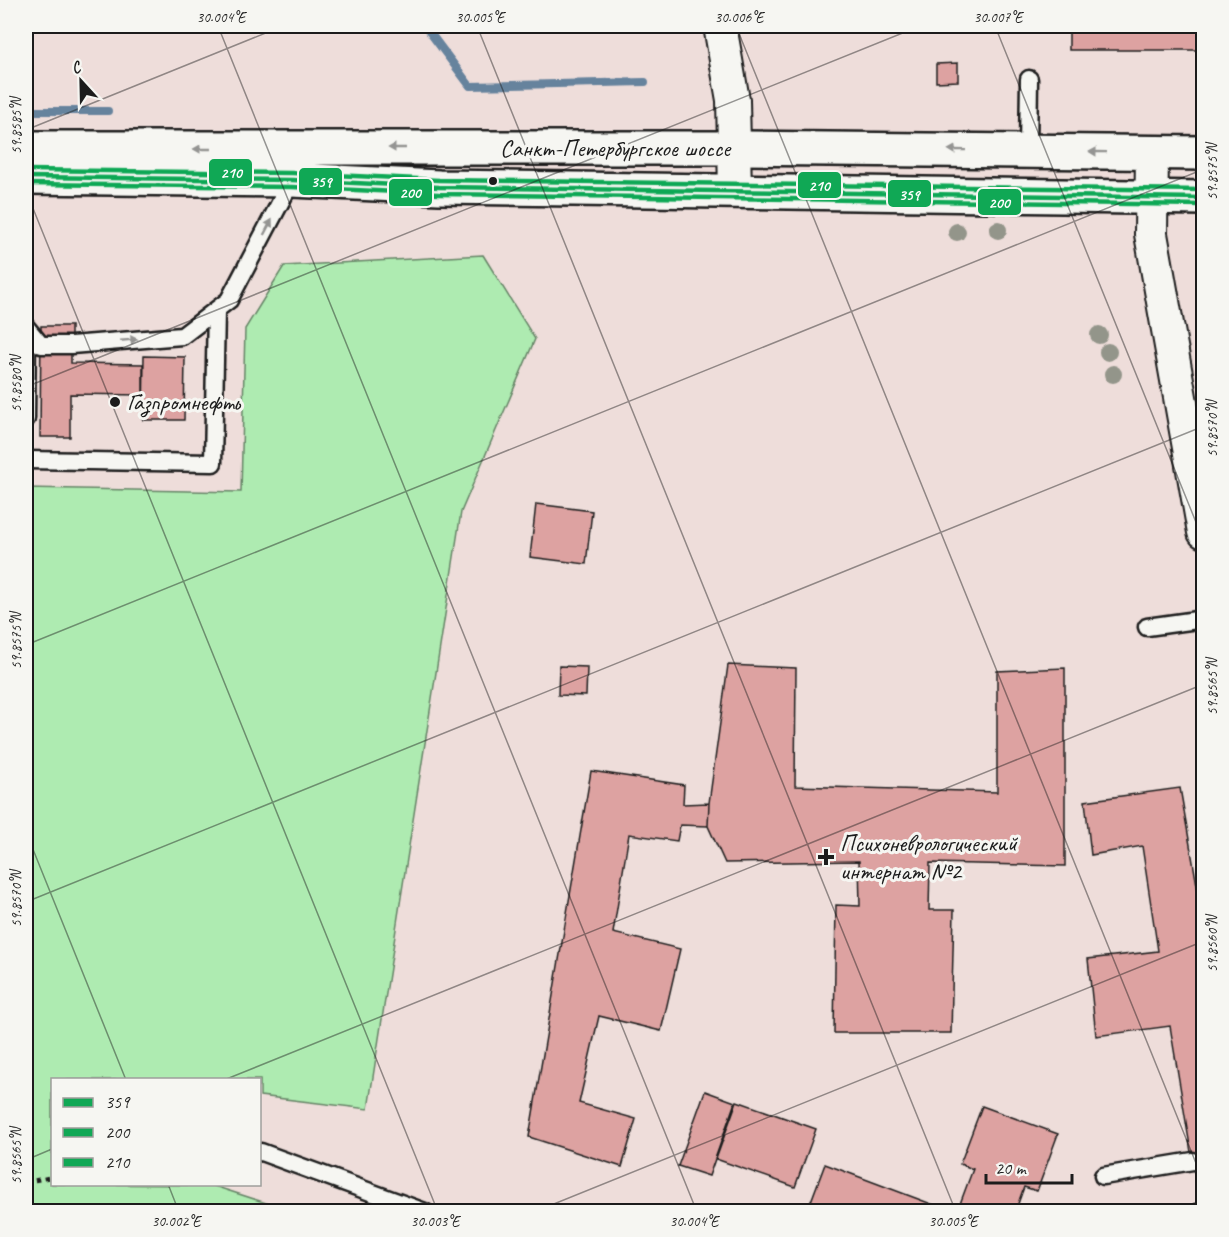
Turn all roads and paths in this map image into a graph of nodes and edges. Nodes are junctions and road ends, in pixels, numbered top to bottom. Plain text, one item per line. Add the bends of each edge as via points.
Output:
1 (720, 26) edge
2 (1029, 79) dead end
3 (26, 148) edge
4 (735, 148) junction
5 (1028, 151) junction
6 (1152, 152) junction
7 (1203, 153) edge
8 (26, 177) edge
9 (292, 180) junction
10 (735, 190) junction
11 (1152, 197) junction
12 (1203, 198) edge
13 (216, 310) junction
14 (26, 328) edge
15 (26, 419) edge
16 (26, 460) edge
17 (1203, 531) edge
18 (1203, 619) edge
19 (1147, 627) dead end
20 (261, 1152) dead end
21 (1193, 1161) dead end
22 (1103, 1176) dead end
23 (51, 1177) edge
24 (26, 1182) edge
25 (425, 1212) edge

1 - 4 street
2 - 5 lane
4 -> 3 main road, Санкт-Петербургское шоссе
5 -> 4 main road, Санкт-Петербургское шоссе
4 - 10 street
6 -> 5 main road, Санкт-Петербургское шоссе
6 - 7 main road, Санкт-Петербургское шоссе
6 - 11 street
8 - 9 main road, Санкт-Петербургское шоссе
9 - 10 main road, Санкт-Петербургское шоссе via 439,187
13 -> 9 lane via 229,300
10 - 11 main road, Санкт-Петербургское шоссе
11 - 12 main road, Санкт-Петербургское шоссе
11 - 17 street via 1154,250
14 -> 13 lane via 41,345 182,336
13 - 16 lane via 213,463
14 - 15 lane
18 - 19 lane
20 - 25 lane
21 - 22 lane
23 - 24 path

